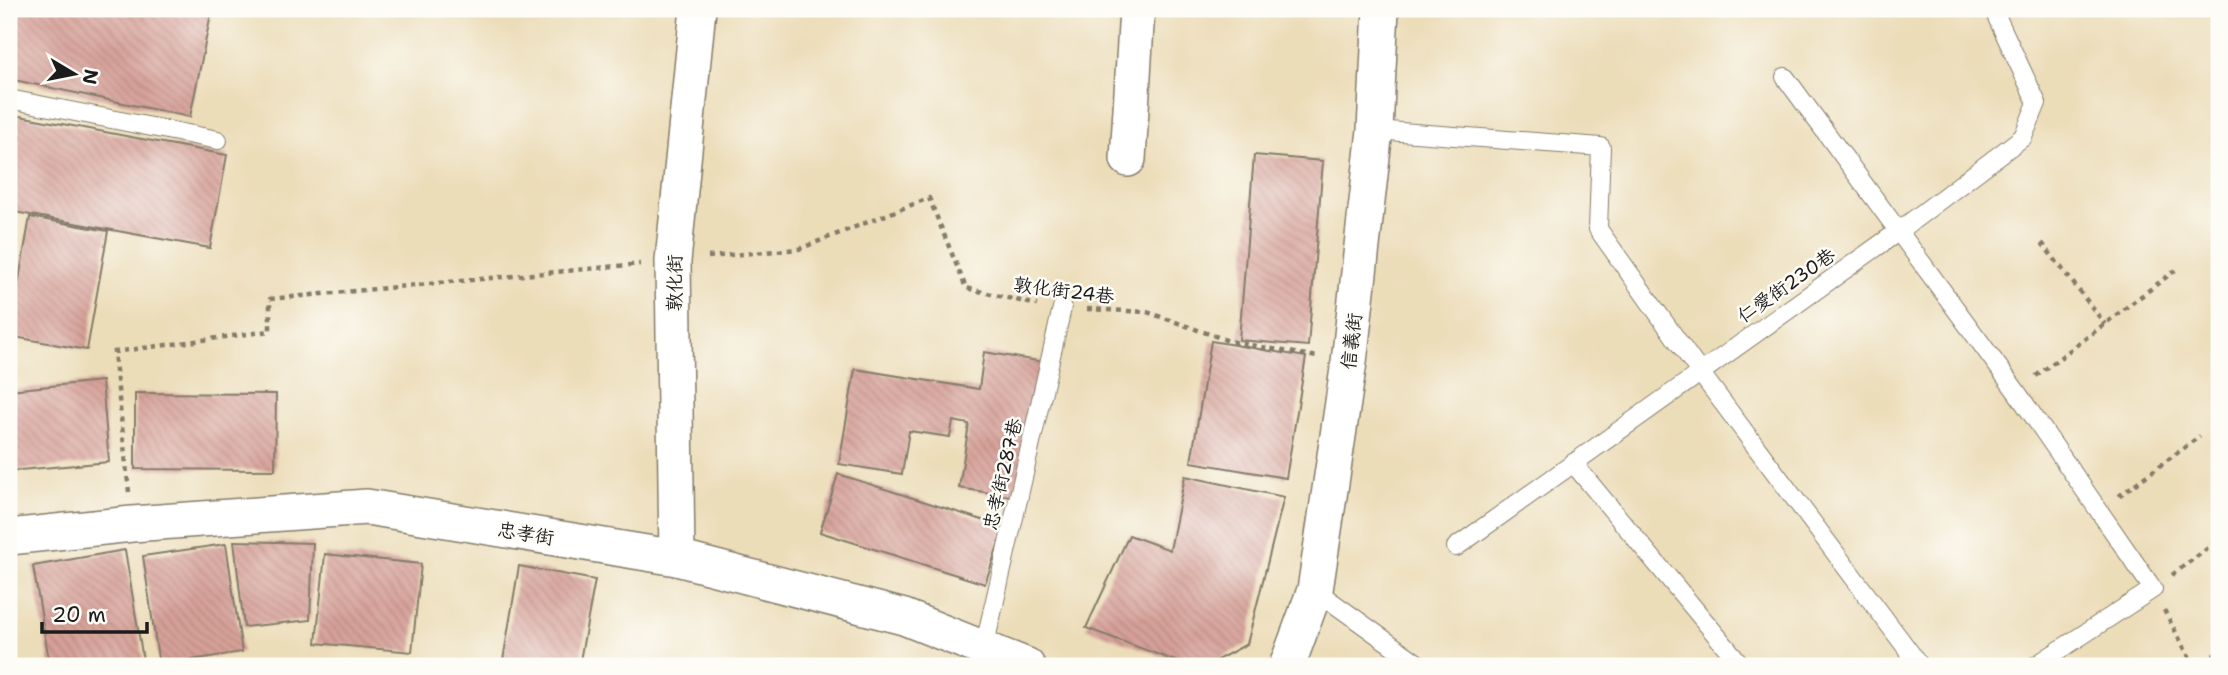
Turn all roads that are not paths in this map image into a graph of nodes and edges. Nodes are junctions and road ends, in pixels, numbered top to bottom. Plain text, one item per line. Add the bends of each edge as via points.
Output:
1 (698, 9) edge
2 (1137, 9) edge
3 (1381, 9) edge
4 (1993, 9) edge
5 (1785, 77) dead end
6 (9, 99) edge
7 (1375, 130) junction
8 (218, 140) dead end
9 (1128, 159) dead end
10 (1899, 231) junction
11 (1062, 308) road end
12 (1699, 371) junction
13 (1573, 463) junction
14 (9, 537) edge
15 (1456, 547) dead end
16 (677, 558) junction
17 (1315, 590) junction
18 (984, 648) junction
19 (1741, 665) edge
20 (1027, 666) edge
21 (1287, 666) edge
22 (1421, 666) edge
23 (1920, 666) edge
24 (2035, 666) edge

1 - 16 street, 敦化街 via 673,261
2 - 9 street
3 - 7 street, 信義街
4 - 10 lane, 仁愛街230巷 via 2037,103 2023,137
5 - 10 lane
6 - 8 lane
7 - 12 lane via 1601,147 1598,229
7 - 17 street, 信義街 via 1349,362
10 - 12 lane, 仁愛街230巷
10 - 24 lane via 2153,589
11 - 18 lane, 忠孝街287巷
12 - 13 lane, 仁愛街230巷
12 - 23 lane
13 - 15 lane, 仁愛街230巷
13 - 19 lane
14 - 16 street, 忠孝街 via 367,507
16 - 18 street, 忠孝街 via 904,617
17 - 21 street, 信義街
17 - 22 lane
18 - 20 street, 忠孝街

